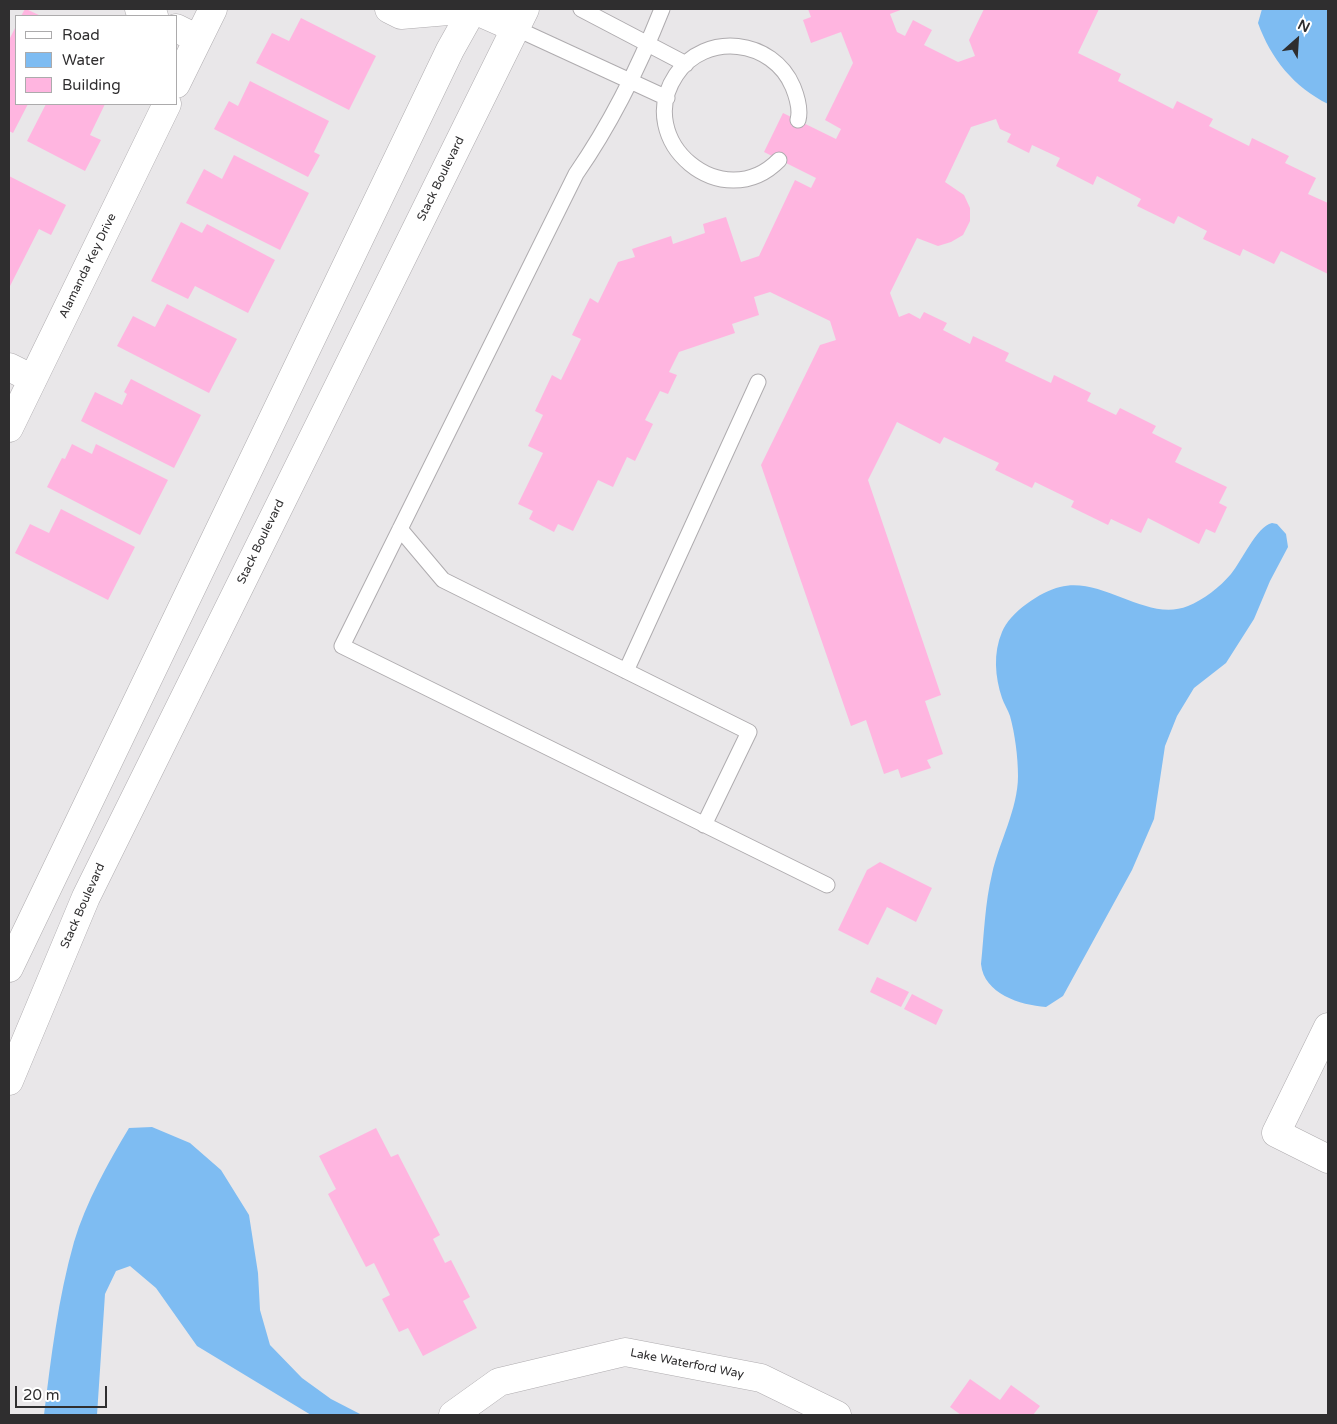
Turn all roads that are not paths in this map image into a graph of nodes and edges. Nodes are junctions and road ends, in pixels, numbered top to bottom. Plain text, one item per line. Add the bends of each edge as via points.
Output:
1 (139, 9) edge
2 (213, 9) edge
3 (389, 9) edge
4 (472, 9) edge
5 (581, 9) edge
6 (662, 9) edge
7 (152, 15) edge
8 (520, 18) edge
9 (187, 33) edge
10 (648, 44) junction
11 (686, 64) junction
12 (178, 75) edge
13 (632, 82) junction
14 (667, 98) junction
15 (167, 105) edge
16 (798, 120) dead end
17 (779, 160) dead end
18 (9, 367) edge
19 (33, 379) junction
20 (758, 382) dead end
21 (9, 428) edge
22 (400, 529) junction
23 (626, 671) junction
24 (704, 825) junction
25 (827, 885) dead end
26 (9, 968) edge
27 (1328, 1027) edge
28 (9, 1081) edge
29 (1328, 1159) edge
30 (453, 1415) edge
31 (837, 1415) edge

1 - 7 street
2 - 9 street
3 - 4 street via 401,15
4 - 8 street
4 - 26 street
5 - 10 lane
6 - 10 lane
8 - 13 lane
8 - 28 street, Stack Boulevard via 86,897
9 - 12 street
10 - 11 lane
10 - 13 lane
11 - 14 lane via 676,75
11 - 16 lane via 705,50 724,46 744,47 762,53 778,63 790,79 797,97
13 - 14 lane
13 - 22 lane via 576,174
14 - 17 lane via 664,111 667,131 675,148 687,163 704,173 724,179 745,178 765,172
15 - 19 street, Alamanda Key Drive
18 - 19 street
19 - 21 street, Alamanda Key Drive
20 - 23 lane
22 - 23 lane via 442,580
22 - 24 lane via 342,646
23 - 24 lane via 750,732
24 - 25 lane
27 - 29 street via 1276,1132
30 - 31 street, Lake Waterford Way via 499,1382 624,1352 761,1378

